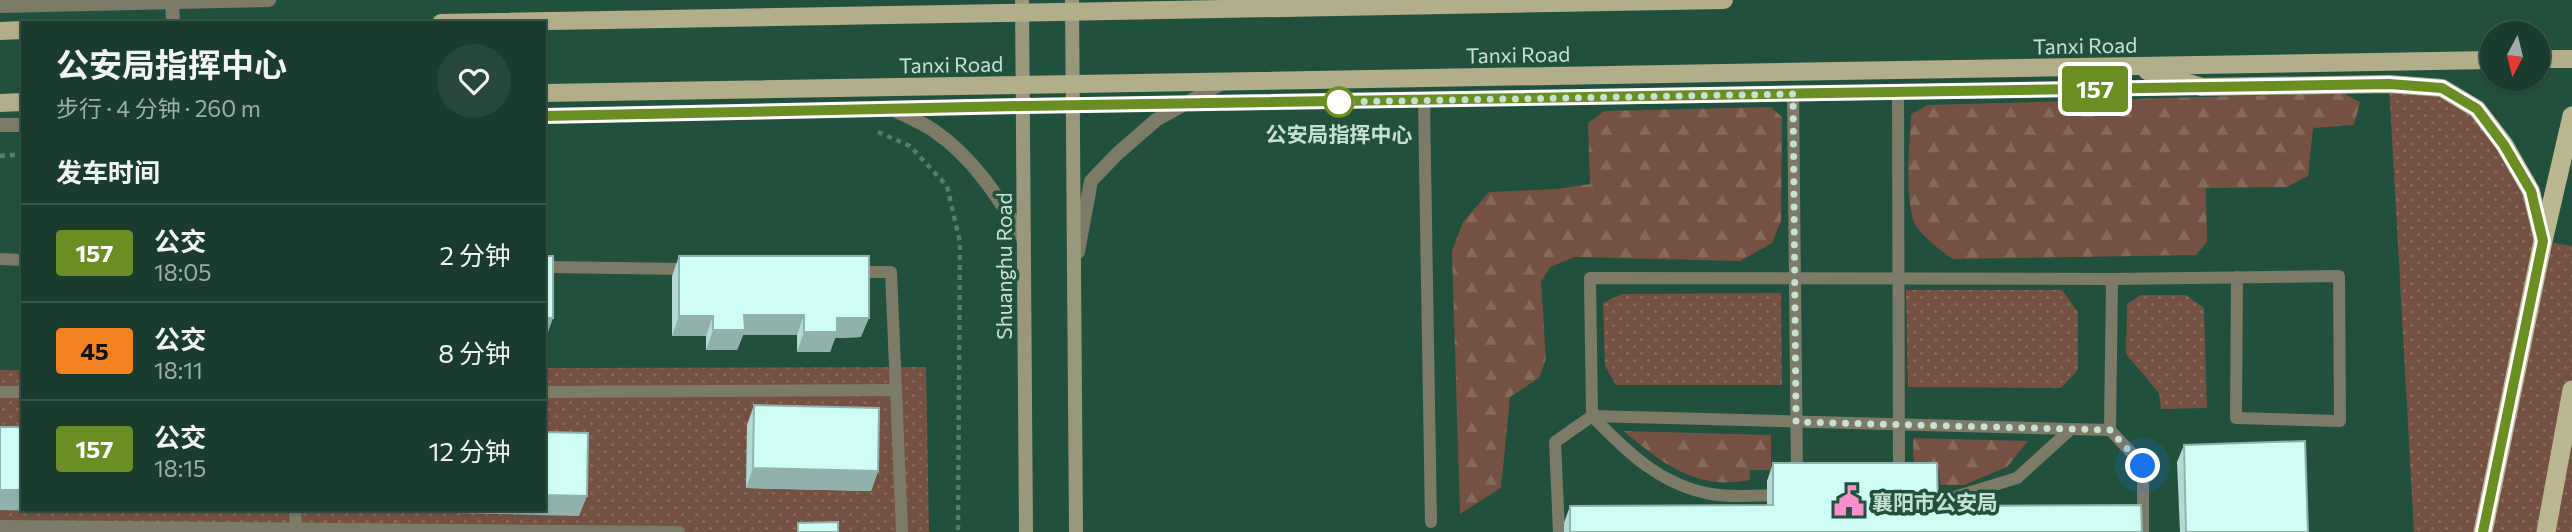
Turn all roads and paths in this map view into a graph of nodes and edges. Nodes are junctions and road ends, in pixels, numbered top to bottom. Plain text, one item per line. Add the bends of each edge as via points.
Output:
1 (270, 0) edge
2 (1724, 0) edge
3 (172, 1) edge
4 (0, 5) edge
5 (1022, 6) edge
6 (1072, 6) edge
7 (173, 21) edge
8 (508, 21) edge
9 (0, 30) edge
10 (21, 30) edge
11 (2572, 59) edge
12 (2480, 60) edge
13 (2550, 60) edge
14 (2130, 67) junction
15 (1224, 82) junction
16 (1023, 85) junction
17 (1073, 85) junction
18 (2202, 88) junction
19 (1898, 92) junction
20 (546, 93) edge
21 (1793, 94) junction
22 (1424, 101) junction
23 (21, 102) edge
24 (0, 103) edge
25 (1186, 104) junction
26 (1023, 106) junction
27 (1073, 106) junction
28 (892, 109) junction
29 (546, 116) edge
30 (2572, 116) edge
31 (0, 125) edge
32 (21, 125) edge
33 (876, 131) dead end
34 (21, 154) edge
35 (0, 156) edge
36 (1024, 240) junction
37 (2543, 241) junction
38 (0, 259) edge
39 (21, 260) edge
40 (546, 267) edge
41 (697, 270) edge
42 (1074, 270) junction
43 (835, 271) edge
44 (2237, 277) junction
45 (1899, 278) junction
46 (1793, 279) junction
47 (2112, 279) junction
48 (896, 390) junction
49 (2572, 390) edge
50 (0, 392) edge
51 (21, 392) edge
52 (546, 392) edge
53 (1592, 416) junction
54 (1796, 422) junction
55 (1899, 425) junction
56 (2071, 429) junction
57 (2110, 430) junction
58 (1886, 473) edge
59 (1822, 474) edge
60 (1795, 496) edge
61 (1907, 498) edge
62 (295, 511) edge
63 (1431, 522) dead end
64 (0, 526) edge
65 (296, 527) junction
66 (679, 532) edge
67 (902, 532) edge
68 (958, 532) edge
69 (1026, 532) edge
70 (1076, 532) edge
71 (1559, 532) edge
72 (2143, 532) edge
73 (2483, 532) edge
74 (2546, 532) edge

1 - 3 street
2 - 6 main road
3 - 4 street
3 - 7 street
5 - 6 main road
5 - 8 main road
5 - 16 main road, Shuanghu Road
6 - 17 main road
9 - 10 main road
11 - 13 main road
12 - 14 main road, Tanxi Road
14 - 15 main road, Tanxi Road
14 - 18 main road
15 - 17 main road, Tanxi Road
15 - 25 street
16 - 17 main road, Tanxi Road
16 - 20 main road, Tanxi Road
16 - 26 main road, Shuanghu Road
17 - 27 main road
18 - 19 street
18 - 37 main road via 2389,84 2442,88 2477,109 2504,145 2531,191
19 - 21 street
19 - 45 lane
21 - 22 street
21 - 46 lane
22 - 25 street
22 - 63 lane
23 - 24 main road
25 - 27 street
25 - 42 street via 1156,120 1091,181
26 - 27 street
26 - 28 street
26 - 36 main road, Shuanghu Road
27 - 42 main road
28 - 29 street
28 - 36 street via 932,130 961,153 993,188
30 - 37 highway
31 - 32 street
33 - 68 path via 910,146 947,186 960,242
34 - 35 path
36 - 69 main road, Shuanghu Road
37 - 73 highway
38 - 39 lane
40 - 41 lane
42 - 70 main road
43 - 48 lane via 891,272
44 - 44 lane via 2339,276 2340,421 2236,418
44 - 47 lane
45 - 46 lane
45 - 47 lane
45 - 55 lane
46 - 53 lane via 1590,278
46 - 54 lane
47 - 57 lane
48 - 52 lane
48 - 67 lane
49 - 74 highway
50 - 51 lane
53 - 54 lane
53 - 60 lane via 1627,452 1662,478 1711,494
53 - 71 lane via 1555,442
54 - 55 lane
54 - 59 lane via 1797,474
55 - 56 lane
55 - 58 lane via 1899,473
56 - 57 lane
56 - 61 lane via 2017,478 1948,499
57 - 72 lane via 2143,466
62 - 65 lane
64 - 65 lane
65 - 66 lane

